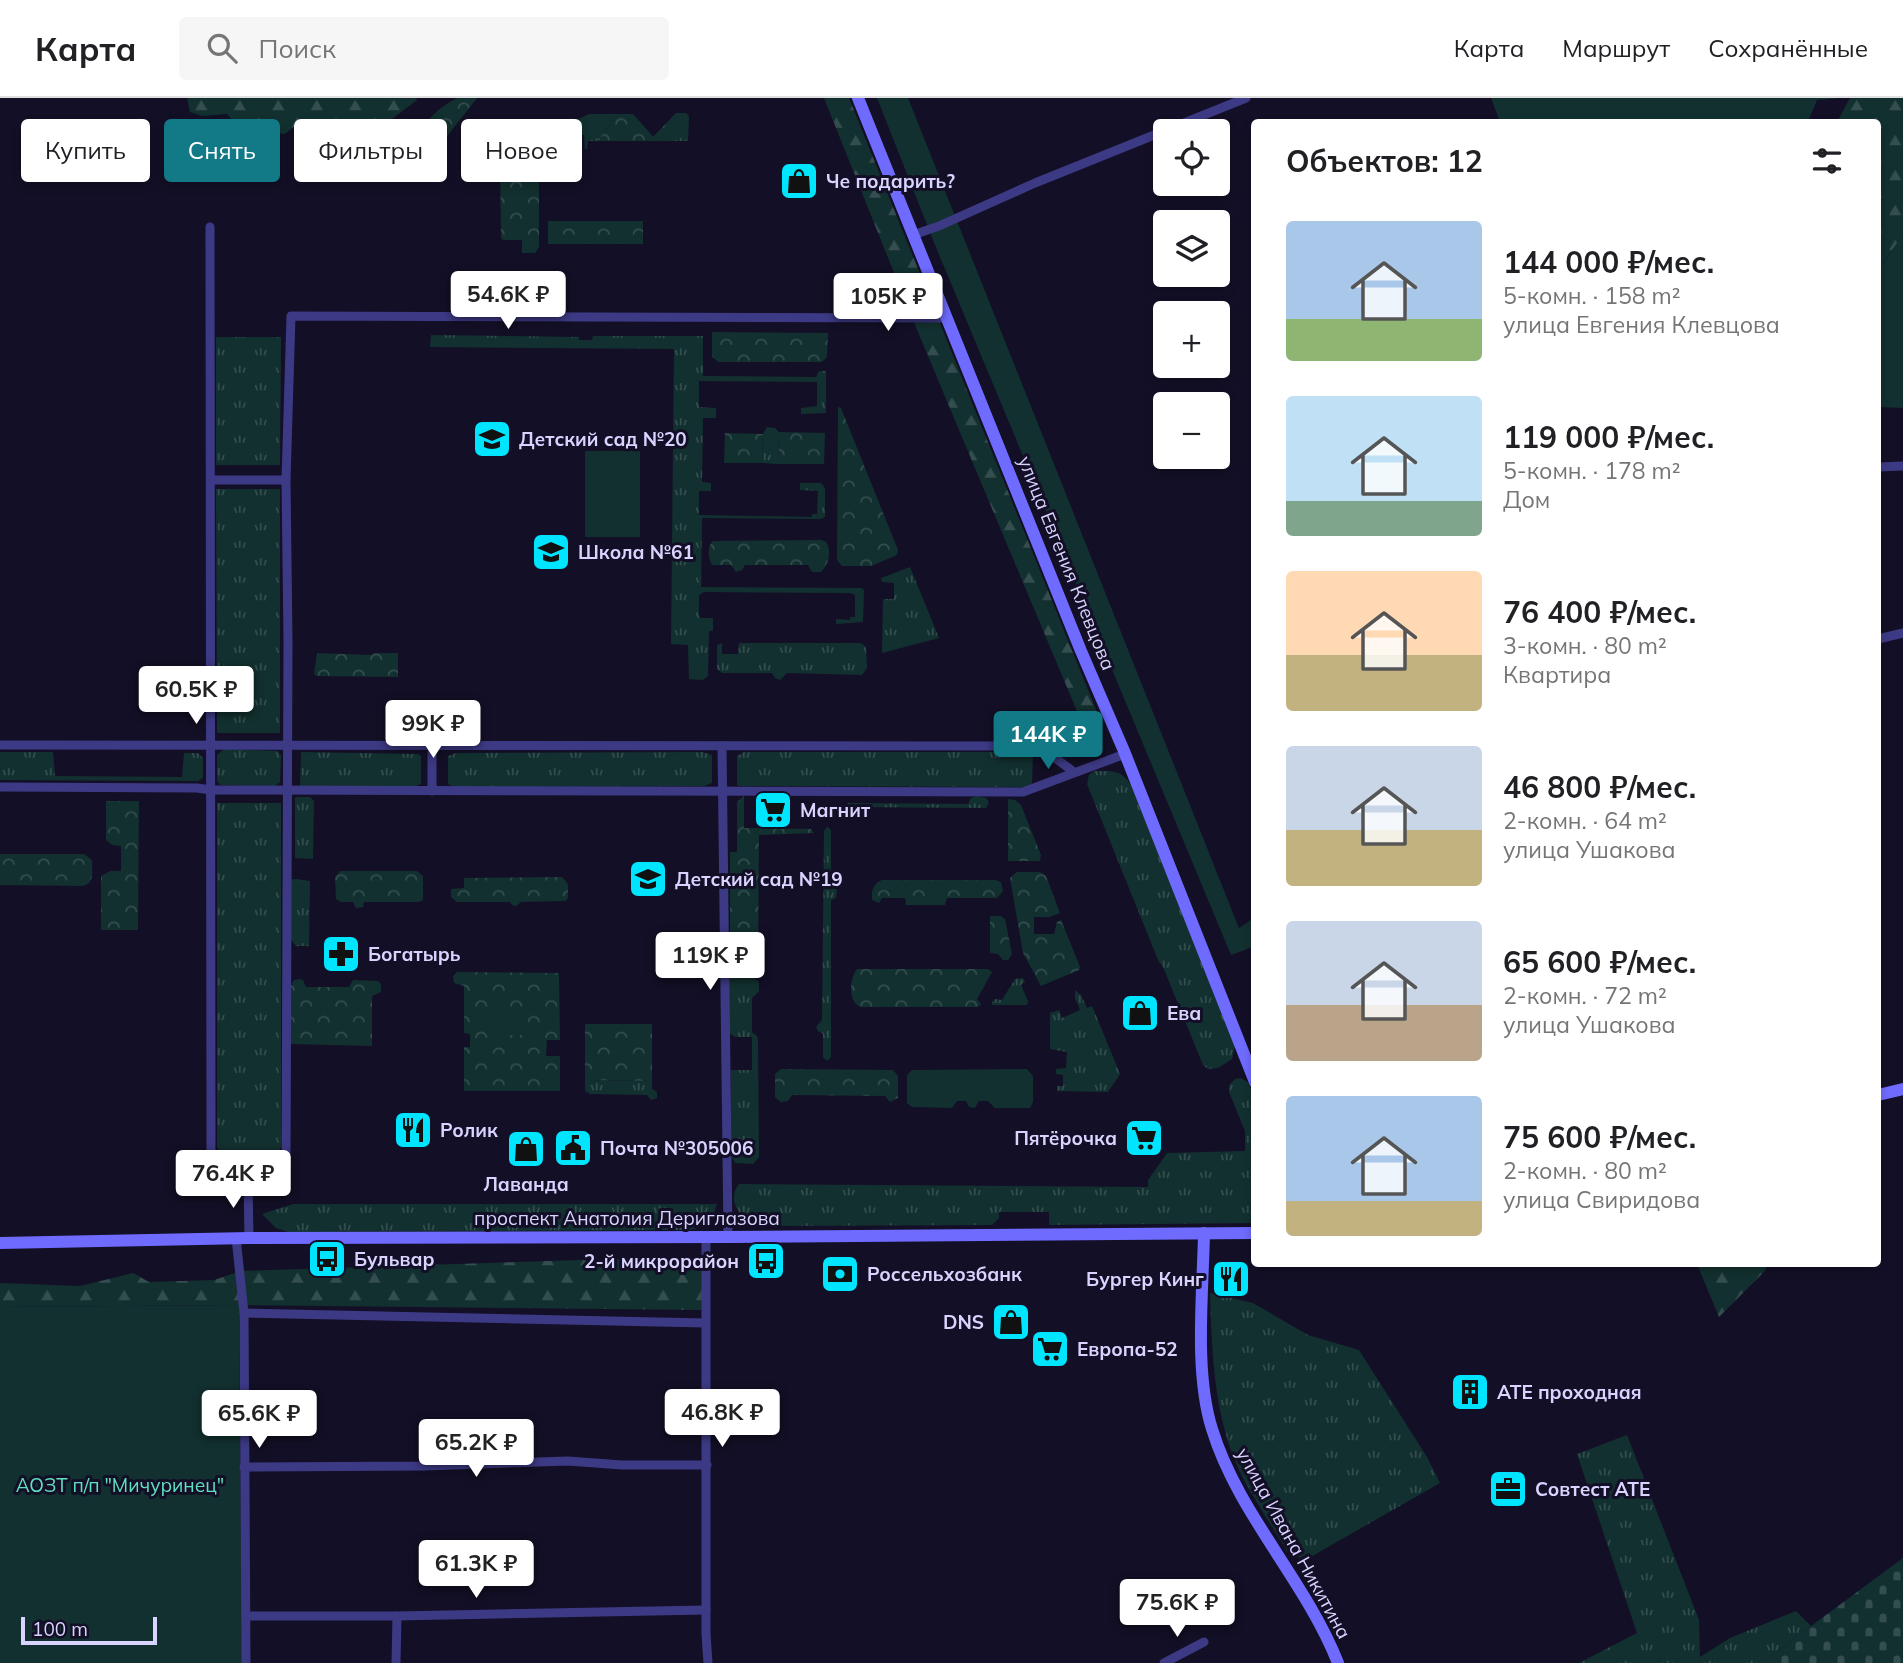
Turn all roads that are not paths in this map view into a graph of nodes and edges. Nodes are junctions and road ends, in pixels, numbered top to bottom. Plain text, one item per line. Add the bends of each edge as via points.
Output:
1 (859, 98) edge
2 (1246, 98) edge
3 (210, 226) dead end
4 (913, 235) junction
5 (946, 318) junction
6 (1903, 466) edge
7 (1881, 467) edge
8 (211, 480) junction
9 (286, 480) junction
10 (1903, 633) edge
11 (1881, 638) edge
12 (211, 744) junction
13 (288, 744) junction
14 (0, 745) edge
15 (432, 745) junction
16 (722, 746) junction
17 (1125, 754) junction
18 (1074, 772) junction
19 (0, 787) edge
20 (211, 790) junction
21 (287, 790) junction
22 (432, 791) junction
23 (723, 792) junction
24 (1251, 1073) edge
25 (1903, 1089) edge
26 (1881, 1095) edge
27 (248, 1181) junction
28 (1204, 1233) junction
29 (1251, 1233) edge
30 (706, 1237) junction
31 (728, 1237) junction
32 (242, 1238) junction
33 (0, 1243) edge
34 (244, 1313) junction
35 (705, 1323) junction
36 (707, 1465) junction
37 (244, 1467) junction
38 (706, 1610) junction
39 (246, 1616) junction
40 (397, 1616) junction
41 (1204, 1642) dead end
42 (246, 1663) edge
43 (396, 1663) edge
44 (708, 1663) edge
45 (1164, 1663) edge
46 (1338, 1663) edge

1 - 4 main road, улица Евгения Клевцова
2 - 4 street
3 - 8 street
4 - 5 main road, улица Евгения Клевцова
5 - 9 street via 291,316
5 - 17 main road, улица Евгения Клевцова
6 - 7 street
8 - 9 street
8 - 12 street
9 - 13 street
10 - 11 street
12 - 13 street
12 - 14 street
12 - 20 street
13 - 15 street
13 - 21 street
15 - 16 street
15 - 22 street
16 - 18 street via 1039,746
16 - 23 street
17 - 18 street
17 - 24 main road, улица Евгения Клевцова
18 - 23 street via 1023,792
19 - 20 street
20 - 21 street
20 - 27 street via 211,1162 231,1178
21 - 22 street
21 - 27 street via 286,1163 266,1178
22 - 23 street
23 - 31 street
25 - 26 main road
27 - 32 street
28 - 29 main road, проспект Анатолия Дериглазова
28 - 31 main road, проспект Анатолия Дериглазова
28 - 46 main road, улица Ивана Никитина via 1202,1364 1211,1428 1243,1497
30 - 31 main road, проспект Анатолия Дериглазова
30 - 32 main road, проспект Анатолия Дериглазова
30 - 35 street
32 - 33 main road, проспект Анатолия Дериглазова
32 - 34 street
34 - 35 street
34 - 37 street
35 - 36 street
36 - 37 street via 568,1461
36 - 38 street
37 - 39 street
38 - 40 street
38 - 44 street
39 - 40 street
39 - 42 street
40 - 43 street
41 - 45 street

